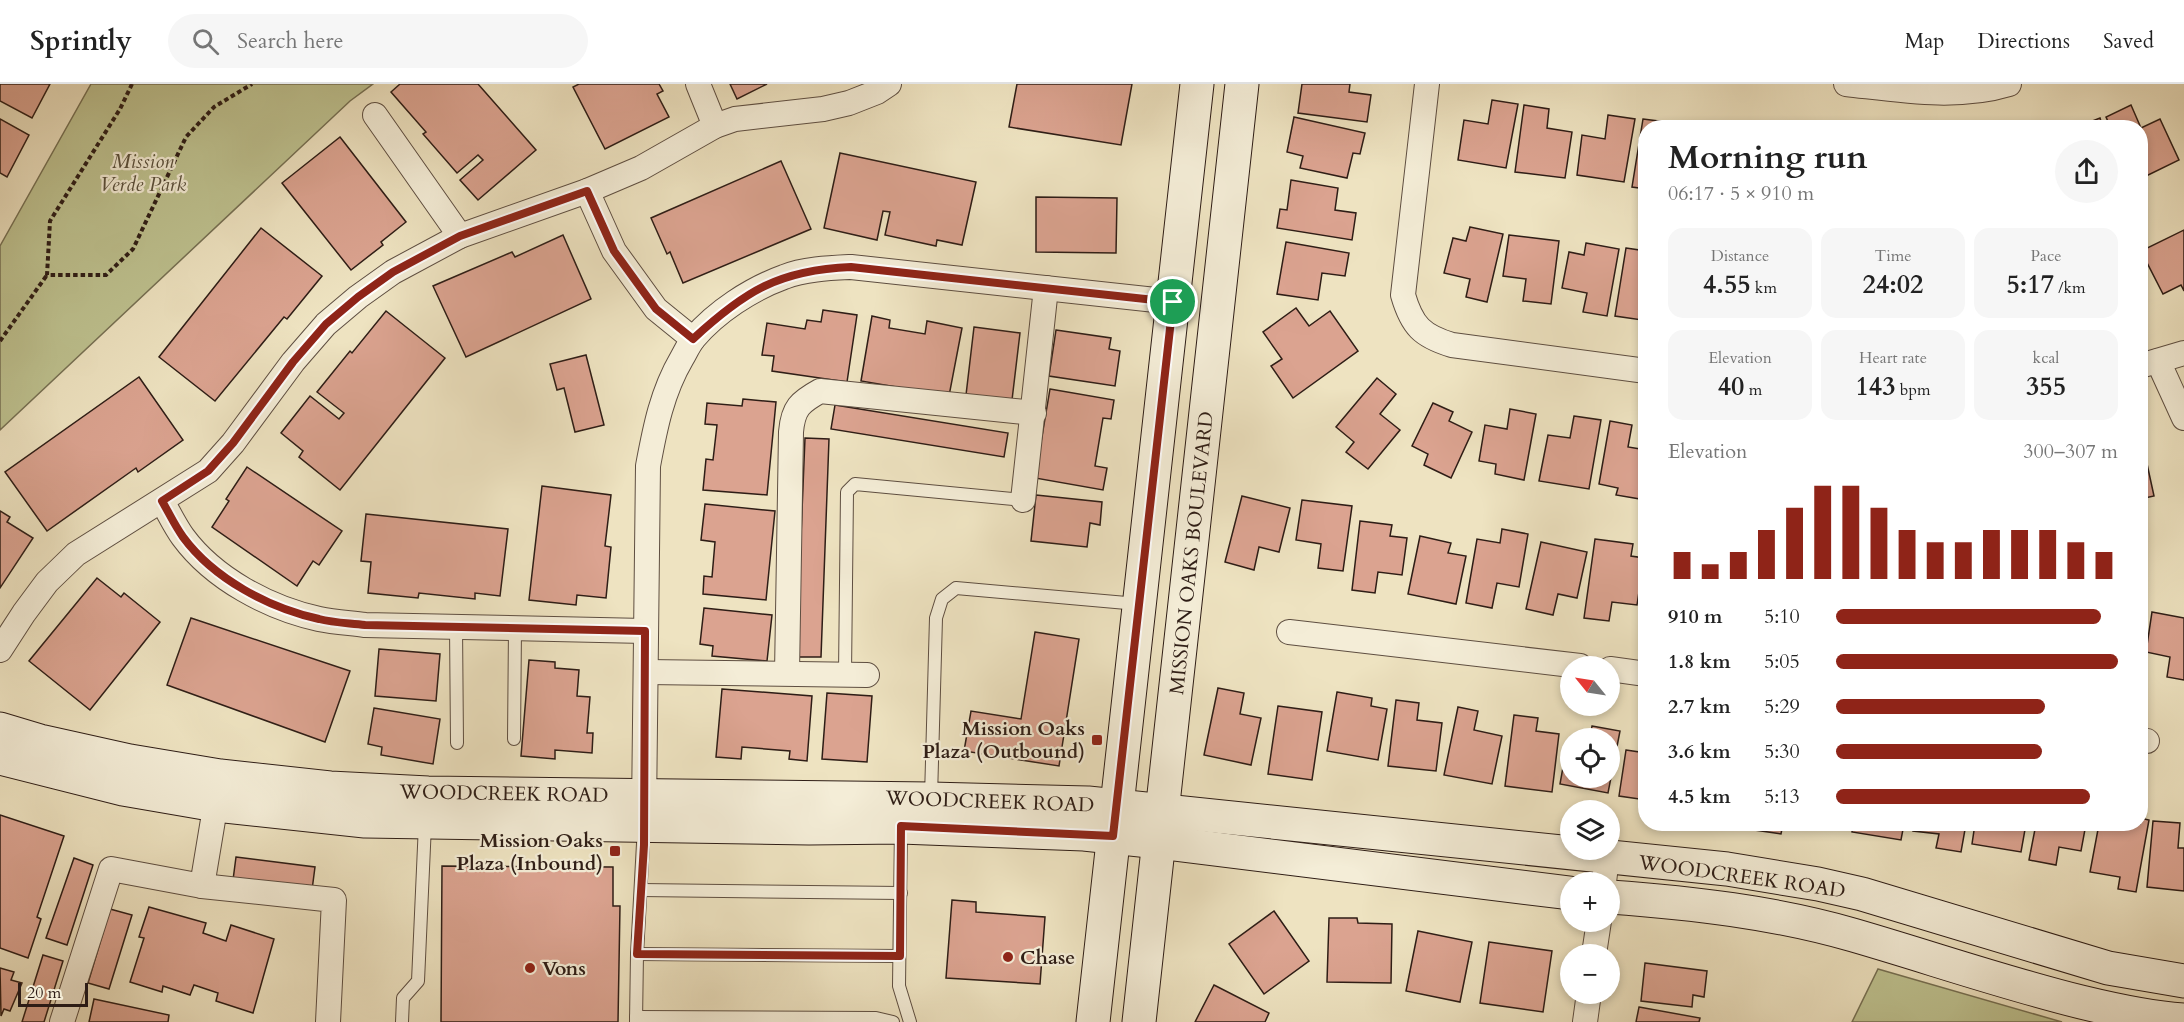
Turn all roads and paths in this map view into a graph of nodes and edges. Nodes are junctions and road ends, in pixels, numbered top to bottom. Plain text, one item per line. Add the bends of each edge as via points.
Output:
1 (132, 84) edge
2 (252, 84) edge
3 (698, 84) edge
4 (889, 84) edge
5 (1197, 84) edge
6 (1242, 84) edge
7 (1427, 84) edge
8 (1846, 84) edge
9 (2009, 84) edge
10 (375, 115) dead end
11 (715, 126) junction
12 (587, 191) junction
13 (460, 236) junction
14 (47, 275) junction
15 (1047, 288) junction
16 (1173, 302) junction
17 (693, 339) junction
18 (0, 341) edge
19 (2184, 353) edge
20 (2149, 364) edge
21 (1638, 370) edge
22 (1034, 413) junction
23 (2184, 418) edge
24 (1023, 500) joint
25 (162, 501) junction
26 (1140, 604) junction
27 (456, 626) junction
28 (515, 627) junction
29 (645, 631) junction
30 (1289, 633) dead end
31 (0, 650) edge
32 (1560, 664) edge
33 (1620, 670) edge
34 (646, 672) junction
35 (787, 673) junction
36 (1638, 673) edge
37 (856, 675) joint
38 (0, 729) edge
39 (514, 739) dead end
40 (457, 743) dead end
41 (0, 758) edge
42 (218, 790) junction
43 (931, 799) junction
44 (644, 810) junction
45 (1115, 821) junction
46 (426, 823) junction
47 (901, 826) junction
48 (1161, 826) junction
49 (1605, 870) edge
50 (202, 886) junction
51 (641, 890) junction
52 (1560, 891) edge
53 (901, 893) junction
54 (1620, 898) edge
55 (637, 954) junction
56 (900, 956) junction
57 (2184, 981) edge
58 (1587, 1004) edge
59 (636, 1020) edge
60 (2184, 1020) edge
61 (62, 1022) edge
62 (328, 1022) edge
63 (402, 1022) edge
64 (893, 1022) edge
65 (910, 1022) edge
66 (1093, 1022) edge
67 (1139, 1022) edge
68 (1585, 1022) edge

1 - 14 path via 50,221
2 - 14 path via 214,107 186,137 134,249 106,274
3 - 11 street
4 - 11 street via 877,92 823,109 735,119
5 - 16 main road
6 - 48 main road, MISSION OAKS BOULEVARD
7 - 21 street via 1403,295 1418,327 1432,339 1452,345
8 - 9 street via 1934,94
10 - 13 street
11 - 12 street via 641,168
12 - 13 street
12 - 17 street via 614,251 656,309
13 - 25 street via 393,272 326,324 208,471
14 - 18 path
15 - 16 street
15 - 17 street via 830,268 785,276 752,292
15 - 22 street
16 - 26 main road
17 - 29 street via 659,412 648,466
19 - 20 street
20 - 23 street
22 - 24 street
22 - 35 street via 820,391 804,400 793,415 791,432
24 - 37 lane via 855,484 847,492
25 - 27 street via 183,537 212,567 266,601 320,620 365,625
25 - 31 street via 76,554 47,582
26 - 43 lane via 957,588 942,599 936,618
26 - 45 main road
27 - 28 street
27 - 40 lane
28 - 29 street
28 - 39 lane
29 - 34 street
30 - 32 street
33 - 36 street
34 - 35 street
34 - 44 street
35 - 37 street
38 - 42 main road, WOODCREEK ROAD via 130,761
41 - 42 main road, WOODCREEK ROAD via 123,789
42 - 44 main road, WOODCREEK ROAD via 330,788 417,792
42 - 46 main road, WOODCREEK ROAD via 365,821
42 - 50 street
43 - 44 main road, WOODCREEK ROAD
43 - 45 main road, WOODCREEK ROAD via 1029,800
44 - 46 main road, WOODCREEK ROAD
44 - 47 main road, WOODCREEK ROAD via 809,828
44 - 51 lane
45 - 47 main road, WOODCREEK ROAD
45 - 48 main road, WOODCREEK ROAD
45 - 66 main road
46 - 63 lane via 418,981 403,998
47 - 53 lane
48 - 49 main road, WOODCREEK ROAD
48 - 52 main road, WOODCREEK ROAD
48 - 67 main road, MISSION OAKS BOULEVARD
49 - 57 main road, WOODCREEK ROAD via 1727,870 1818,884 2108,968
50 - 61 street via 111,869
50 - 62 street via 334,900
51 - 53 lane
51 - 55 lane
53 - 56 lane
54 - 60 main road, WOODCREEK ROAD via 1757,913 1850,934 2056,996
55 - 56 lane
55 - 59 lane
56 - 65 lane via 899,986
58 - 68 street
59 - 64 lane via 876,1018

